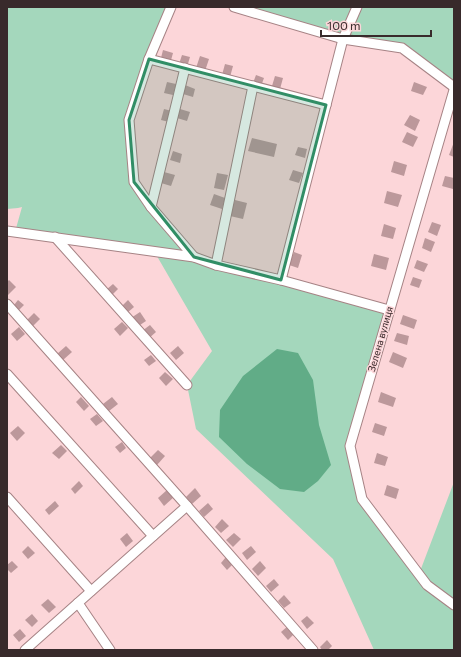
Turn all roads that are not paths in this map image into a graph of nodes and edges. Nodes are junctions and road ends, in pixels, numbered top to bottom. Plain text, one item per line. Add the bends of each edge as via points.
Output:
1 (171, 7) edge
2 (234, 7) edge
3 (357, 7) edge
4 (343, 39) junction
5 (149, 59) junction
6 (185, 68) junction
7 (254, 86) junction
8 (454, 88) edge
9 (326, 105) junction
10 (151, 207) junction
11 (7, 231) edge
12 (55, 237) junction
13 (194, 257) junction
14 (216, 265) junction
15 (281, 280) junction
16 (7, 304) edge
17 (389, 310) junction
18 (7, 374) edge
19 (187, 385) dead end
20 (7, 497) edge
21 (187, 506) junction
22 (153, 536) junction
23 (91, 591) junction
24 (78, 603) junction
25 (454, 605) edge
26 (25, 650) edge
27 (110, 650) edge
28 (313, 650) edge

1 - 5 street
2 - 4 street
3 - 4 street
4 - 8 street via 402,48
4 - 9 street
5 - 6 street
5 - 10 street via 129,120 134,182
6 - 7 street
6 - 10 street
7 - 9 street
7 - 14 street
8 - 17 street, Зелена вулиця
9 - 15 street
10 - 13 street
11 - 12 street
12 - 13 street
12 - 19 street
13 - 14 street
14 - 15 street
15 - 17 street
16 - 21 street
17 - 25 street, Зелена вулиця via 350,446 362,499 427,585
18 - 22 street
20 - 23 street
21 - 22 street
21 - 28 street
22 - 23 street
23 - 24 street
24 - 26 street
24 - 27 street

